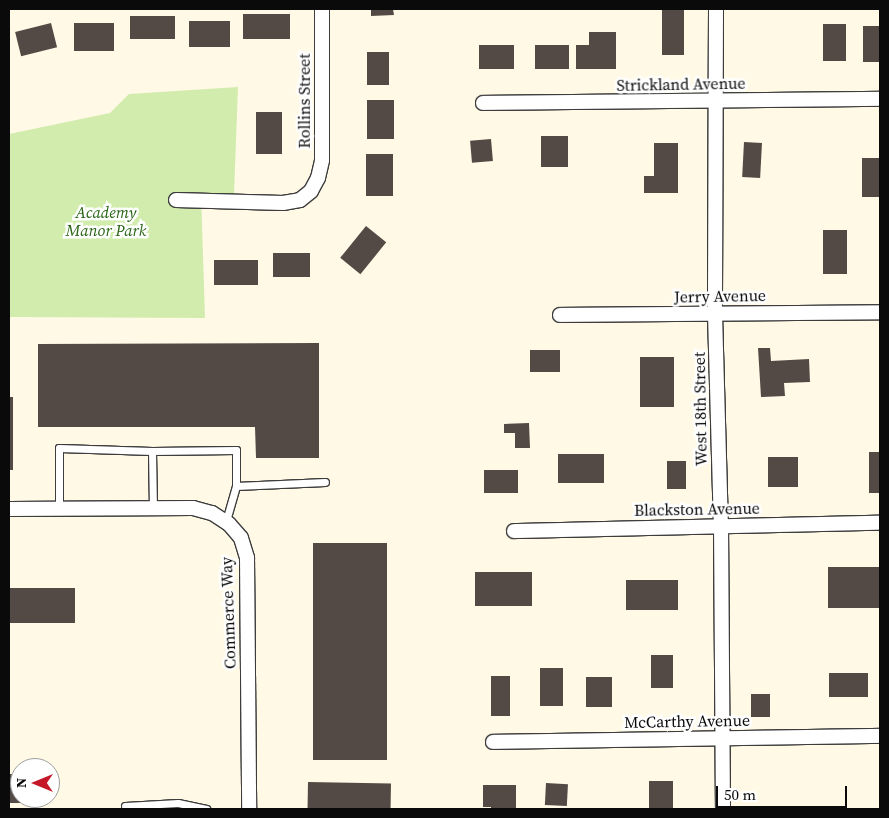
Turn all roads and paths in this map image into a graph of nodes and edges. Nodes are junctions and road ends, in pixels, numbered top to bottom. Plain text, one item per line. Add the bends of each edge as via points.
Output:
1 (322, 9) edge
2 (716, 9) edge
3 (880, 99) edge
4 (716, 101) junction
5 (483, 103) dead end
6 (176, 200) dead end
7 (880, 312) edge
8 (716, 314) junction
9 (560, 315) dead end
10 (152, 451) junction
11 (325, 482) dead end
12 (236, 486) junction
13 (59, 508) junction
14 (153, 508) junction
15 (9, 509) edge
16 (226, 522) junction
17 (880, 523) edge
18 (721, 525) junction
19 (514, 531) dead end
20 (880, 736) edge
21 (722, 738) junction
22 (493, 742) dead end
23 (125, 806) dead end
24 (206, 809) edge
25 (249, 809) edge
26 (723, 809) edge

1 - 6 street, Rollins Street via 322,160 311,191 300,200 282,203
2 - 4 street, West 18th Street
3 - 4 street, Strickland Avenue
4 - 5 street, Strickland Avenue
4 - 8 street, West 18th Street
7 - 8 street, Jerry Avenue
8 - 9 street, Jerry Avenue
8 - 18 street, West 18th Street
10 - 12 lane via 236,450
10 - 13 lane via 59,448
10 - 14 lane
11 - 12 lane
12 - 16 lane
13 - 14 street, Commerce Way
13 - 15 street, Commerce Way
14 - 16 street, Commerce Way via 193,508 212,513
16 - 25 street, Commerce Way via 241,538 247,558
17 - 18 street, Blackston Avenue
18 - 19 street, Blackston Avenue
18 - 21 street, West 18th Street
20 - 21 street, McCarthy Avenue
21 - 22 street, McCarthy Avenue
21 - 26 street, West 18th Street
23 - 24 lane via 178,803

